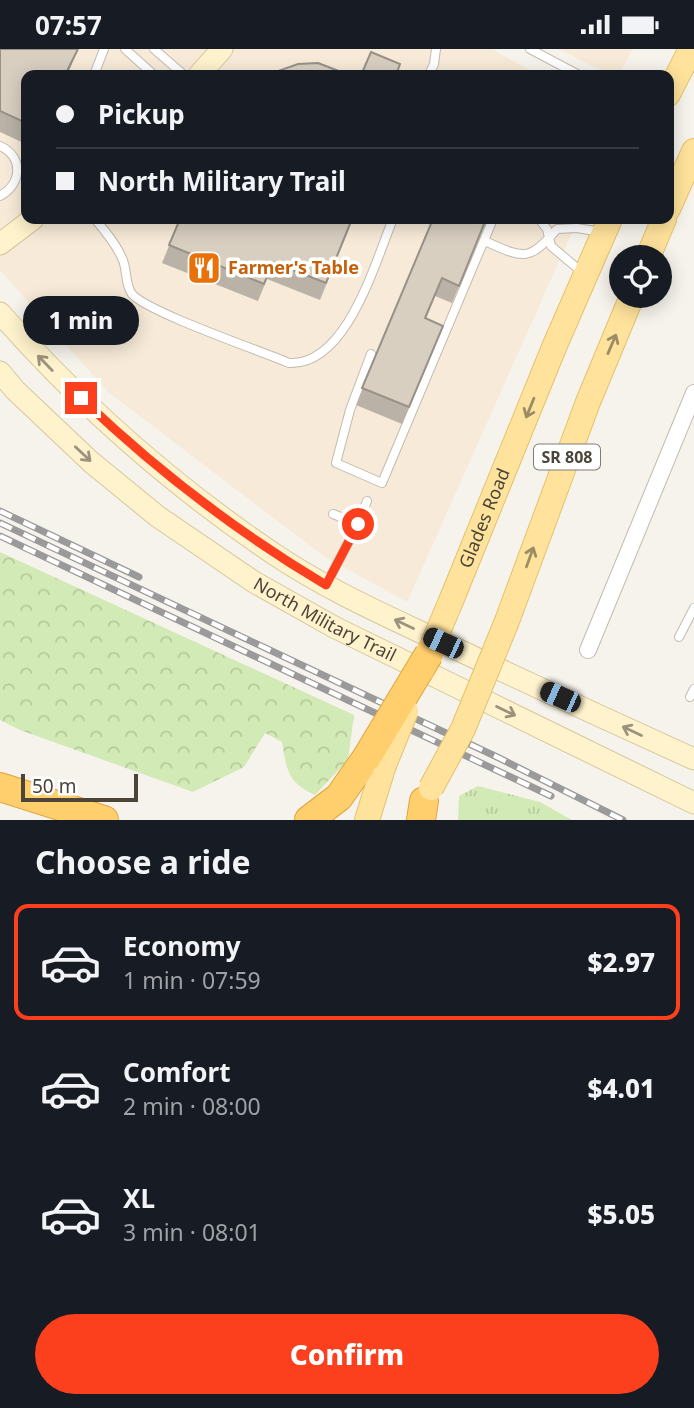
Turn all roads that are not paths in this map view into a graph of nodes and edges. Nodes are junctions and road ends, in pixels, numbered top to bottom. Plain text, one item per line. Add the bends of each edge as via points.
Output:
1 (104, 49) edge
2 (125, 49) edge
3 (154, 49) edge
4 (222, 49) edge
5 (436, 49) edge
6 (530, 49) edge
7 (691, 49) edge
8 (96, 70) edge
9 (148, 70) edge
10 (178, 70) edge
11 (203, 70) edge
12 (431, 70) edge
13 (570, 70) edge
14 (674, 83) edge
15 (0, 146) edge
16 (694, 151) edge
17 (21, 166) edge
18 (21, 169) edge
19 (0, 196) edge
20 (674, 196) edge
21 (26, 224) edge
22 (98, 224) edge
23 (391, 224) edge
24 (491, 224) edge
25 (543, 224) edge
26 (662, 224) edge
27 (607, 226) edge
28 (487, 242) dead end
29 (550, 242) junction
30 (0, 244) edge
31 (653, 245) edge
32 (586, 275) junction
33 (627, 308) edge
34 (0, 313) edge
35 (371, 354) dead end
36 (0, 372) edge
37 (694, 393) edge
38 (367, 501) dead end
39 (333, 514) dead end
40 (358, 524) junction
41 (326, 585) junction
42 (694, 608) edge
43 (679, 637) dead end
44 (588, 649) dead end
45 (429, 654) joint
46 (694, 759) edge
47 (375, 761) junction
48 (0, 787) edge
49 (694, 803) edge
50 (422, 807) edge
51 (100, 819) edge
52 (309, 820) edge
53 (367, 820) edge

1 - 8 lane
2 - 9 lane
3 - 10 lane
4 - 11 main road
5 - 12 lane
6 - 13 lane
7 - 14 main road
15 - 17 lane
16 - 20 main road
18 - 19 lane via 13,185
21 - 30 main road
22 - 23 lane via 123,259 127,286 134,296 289,363 301,363 330,347 350,320
24 - 35 lane via 383,483 336,463
25 - 29 lane
26 - 31 main road
27 - 29 lane via 557,229
27 - 32 main road, Glades Road / SR 808
28 - 29 lane via 517,255 535,253
29 - 32 lane
32 -> 45 main road, Glades Road / SR 808, bridge
50 -> 33 main road, SR 808, bridge via 463,729
41 -> 34 main road, North Military Trail via 183,488 44,363
36 -> 49 main road, North Military Trail via 101,470 157,516 254,582 334,627
37 - 44 street
38 - 40 lane
39 - 40 lane
40 - 41 lane
46 -> 41 main road, North Military Trail
42 - 43 lane
45 - 47 highway, bridge
47 - 52 highway
47 - 53 main road
48 - 51 highway

